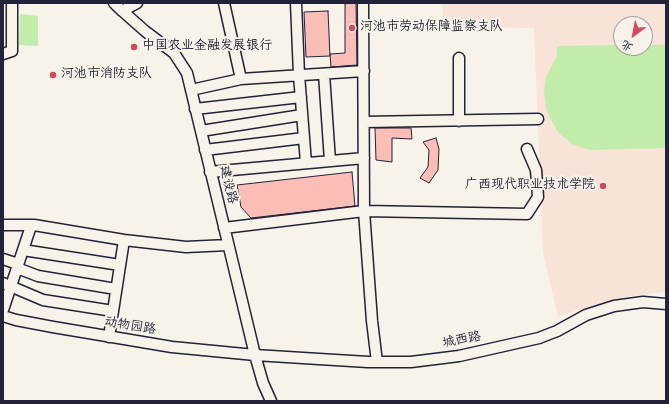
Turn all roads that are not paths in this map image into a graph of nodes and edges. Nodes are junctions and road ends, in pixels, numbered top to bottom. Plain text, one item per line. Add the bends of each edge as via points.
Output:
1 (12, 3) edge
2 (114, 3) edge
3 (137, 3) edge
4 (224, 3) edge
5 (296, 3) edge
6 (363, 3) edge
7 (122, 11) junction
8 (3, 54) edge
9 (459, 58) dead end
10 (364, 71) junction
11 (324, 74) junction
12 (299, 75) junction
13 (241, 79) junction
14 (191, 90) junction
15 (300, 97) junction
16 (195, 109) junction
17 (302, 115) junction
18 (538, 119) dead end
19 (459, 121) junction
20 (364, 122) junction
21 (200, 131) junction
22 (304, 138) junction
23 (527, 149) dead end
24 (205, 150) junction
25 (364, 158) junction
26 (330, 161) junction
27 (306, 163) junction
28 (210, 172) junction
29 (364, 211) junction
30 (3, 226) edge
31 (31, 226) junction
32 (224, 228) junction
33 (124, 240) junction
34 (228, 245) junction
35 (22, 250) junction
36 (3, 259) edge
37 (17, 266) junction
38 (120, 266) junction
39 (7, 284) edge
40 (116, 289) junction
41 (666, 304) edge
42 (3, 310) edge
43 (113, 311) junction
44 (3, 316) edge
45 (109, 337) junction
46 (255, 355) junction
47 (377, 362) junction
48 (271, 401) edge

1 - 8 street via 12,51
2 - 7 street, 建设路
3 - 7 street
4 - 13 street
5 - 12 street
6 - 10 street
7 - 14 street, 建设路 via 174,53 186,73
9 - 19 street
10 - 11 street
10 - 20 street
11 - 12 street
11 - 26 street
12 - 13 street
12 - 15 street
13 - 14 street
14 - 16 street, 建设路
15 - 16 street
15 - 17 street
16 - 21 street, 建设路
17 - 21 street
17 - 22 street
18 - 19 street
19 - 20 street
20 - 25 street
21 - 24 street, 建设路
22 - 24 street
22 - 27 street
23 - 29 street via 536,170 538,197 527,214
24 - 28 street, 建设路
25 - 26 street
25 - 29 street
26 - 27 street
27 - 28 street
28 - 32 street, 建设路
29 - 32 street
29 - 47 street
30 - 31 street
31 - 33 street
31 - 35 street
32 - 34 street, 建设路
33 - 34 street via 186,247
33 - 38 street
34 - 46 street, 建设路
35 - 37 street
35 - 38 street
36 - 37 street
37 - 39 street
37 - 40 street via 38,276
38 - 40 street
39 - 42 street
39 - 43 street via 43,300
40 - 43 street
41 - 47 street, 城西路 via 643,302 614,306 586,315 539,338 459,356 411,362
43 - 45 street
44 - 45 street, 动物园路
45 - 46 street, 动物园路 via 172,347
46 - 47 street, 城西路
46 - 48 street, 建设路

